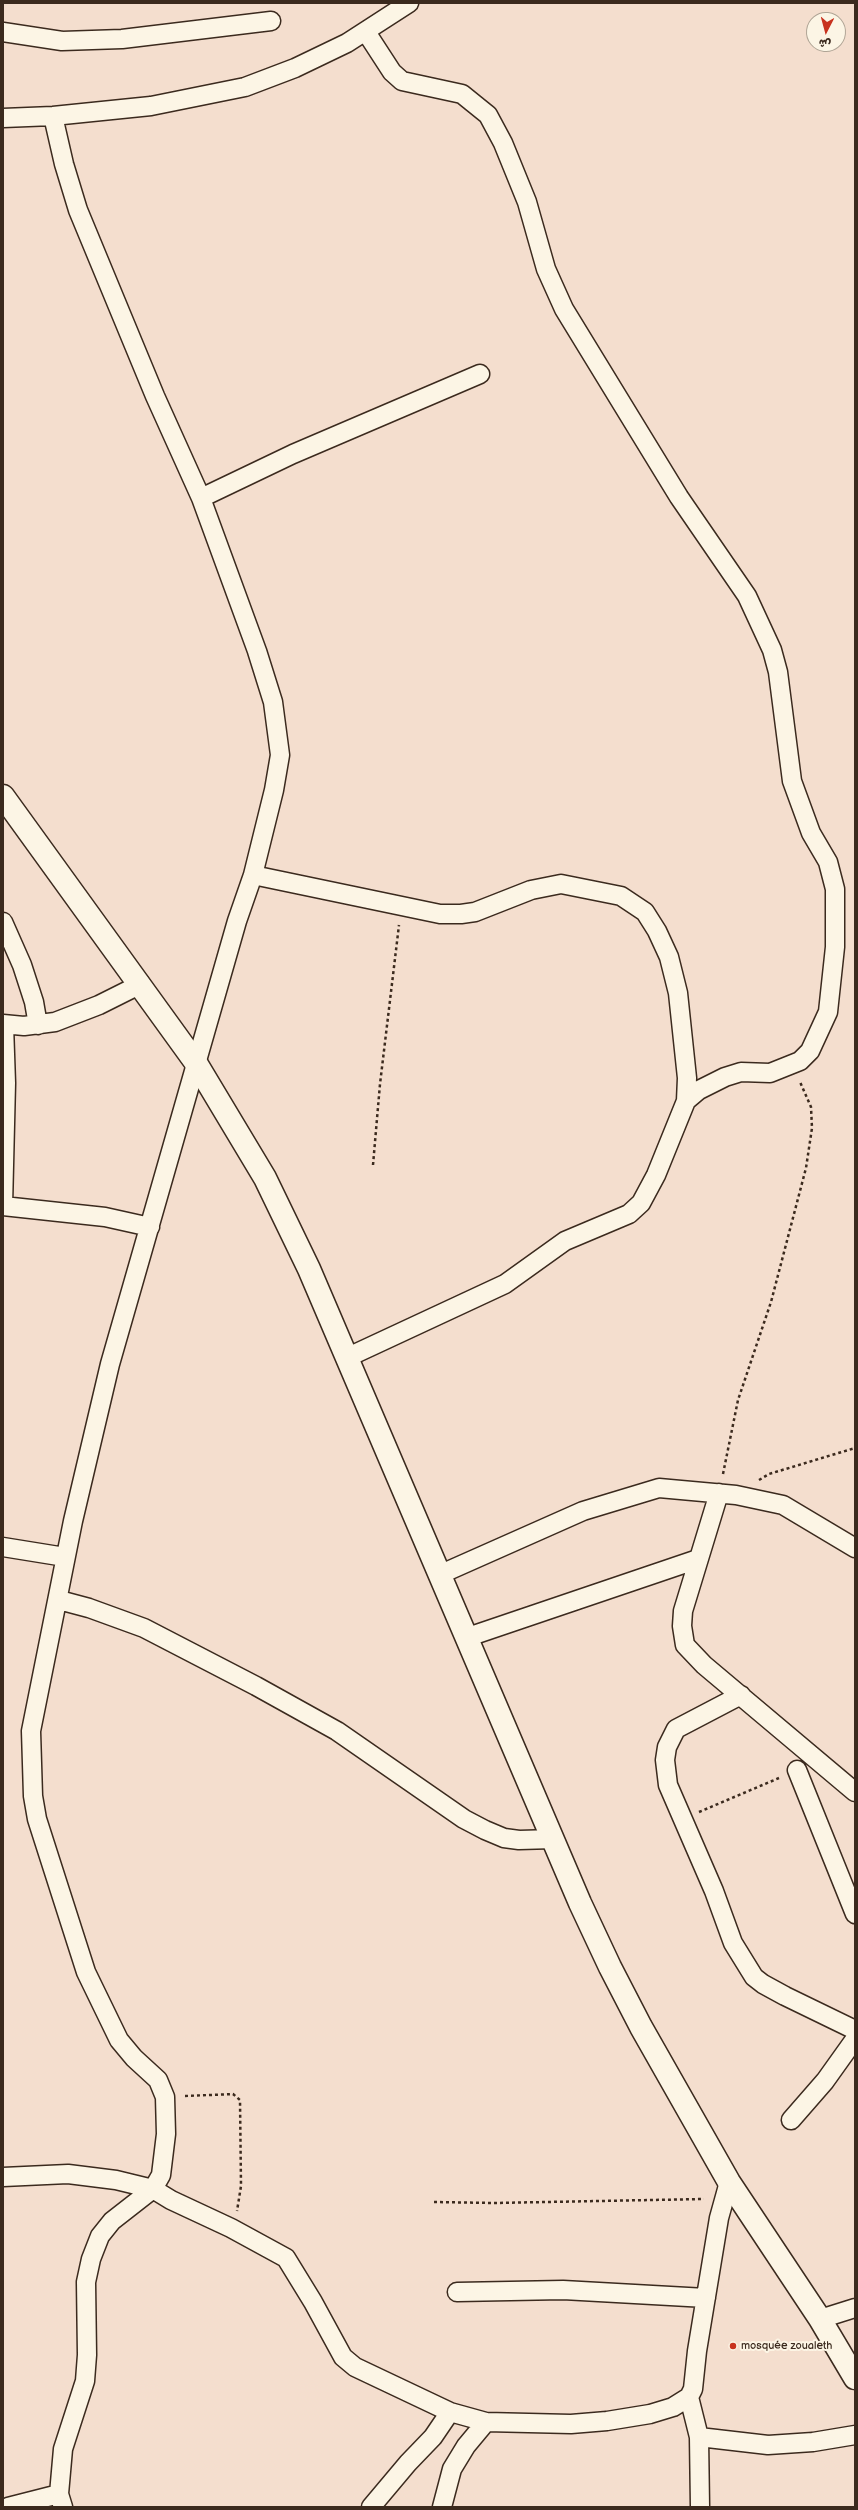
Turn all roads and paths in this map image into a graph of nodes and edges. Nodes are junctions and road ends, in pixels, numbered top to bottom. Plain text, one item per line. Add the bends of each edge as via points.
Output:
1 (409, 3) edge
2 (271, 21) dead end
3 (3, 32) edge
4 (366, 32) junction
5 (53, 116) junction
6 (3, 118) edge
7 (480, 374) dead end
8 (201, 498) junction
9 (3, 796) edge
10 (253, 875) junction
11 (401, 907) junction
12 (3, 922) edge
13 (141, 984) junction
14 (4, 1024) edge
15 (38, 1025) junction
16 (196, 1063) junction
17 (789, 1067) junction
18 (686, 1101) junction
19 (373, 1165) dead end
20 (3, 1206) edge
21 (150, 1227) junction
22 (346, 1358) junction
23 (855, 1448) edge
24 (728, 1494) junction
25 (3, 1547) edge
26 (855, 1548) edge
27 (65, 1557) junction
28 (698, 1559) junction
29 (441, 1574) junction
30 (59, 1600) junction
31 (468, 1637) junction
32 (741, 1695) junction
33 (797, 1770) joint
34 (855, 1792) edge
35 (684, 1818) junction
36 (554, 1839) junction
37 (855, 1914) edge
38 (855, 2030) edge
39 (855, 2038) edge
40 (165, 2097) junction
41 (792, 2120) dead end
42 (3, 2177) edge
43 (153, 2189) junction
44 (726, 2191) junction
45 (434, 2202) dead end
46 (231, 2228) junction
47 (457, 2292) dead end
48 (706, 2298) junction
49 (855, 2308) edge
50 (820, 2319) junction
51 (855, 2378) edge
52 (689, 2397) junction
53 (450, 2412) junction
54 (486, 2422) junction
55 (855, 2435) edge
56 (698, 2437) junction
57 (61, 2501) edge
58 (8, 2507) edge
59 (371, 2507) edge
60 (442, 2507) edge
61 (700, 2507) edge

1 - 4 street
2 - 3 street via 122,40 62,41
4 - 5 street via 323,55 245,87 151,106
4 - 17 street via 392,72 402,81 462,94 488,115 503,143 527,202 546,269 564,309 679,497 747,596 772,650 778,672 792,781 811,833 828,862 835,889 835,947 828,1012 810,1051
5 - 6 street
5 - 8 street via 78,210 155,396
7 - 8 street via 293,454
8 - 10 street via 257,651 278,724 280,755
9 - 13 street
10 - 11 street
10 - 16 street
11 - 18 street via 440,914 461,914 487,908 531,890 561,884 622,896 636,904 653,924 669,957 678,993 687,1078
11 - 19 path
12 - 15 street via 22,965 34,1002
13 - 15 street via 72,1017
13 - 16 street
14 - 15 street
14 - 20 street via 6,1083
16 - 21 street
16 - 22 street via 265,1178 309,1269
17 - 18 street via 770,1073 741,1072 725,1077 699,1090
17 - 24 path via 804,1088 811,1107 812,1128 806,1168 771,1302 738,1400
18 - 22 street via 649,1190 641,1203 629,1214 565,1241 505,1284
20 - 21 street via 105,1217
21 - 27 street via 110,1364
22 - 29 street
23 - 24 path via 769,1474
24 - 26 street via 783,1505
24 - 28 street
24 - 29 street via 659,1488 641,1492 583,1511
25 - 27 street
27 - 30 street
28 - 31 street
28 - 32 street via 683,1611 683,1637 686,1645 704,1665
29 - 31 street
30 - 36 street via 144,1628 256,1686 336,1731 464,1819 485,1830 504,1838 519,1840
30 - 40 street via 31,1731 33,1796 37,1818 86,1972 119,2040 158,2080
31 - 36 street
32 - 34 street
32 - 35 street via 690,1720 676,1729 670,1737 665,1760 667,1780
33 - 35 path
33 - 37 street
35 - 38 street via 733,1943 754,1977 785,1996
36 - 44 street via 580,1903 621,1987
39 - 41 street via 825,2081
40 - 43 street via 164,2160 161,2175
40 - 46 path via 232,2094 240,2100 241,2186
42 - 43 street via 68,2174 116,2180
43 - 46 street
43 - 57 street via 112,2221 100,2236 91,2259 86,2282 85,2381 63,2448
44 - 45 path via 494,2203
44 - 48 street
44 - 50 street
46 - 53 street via 286,2258 343,2357 355,2367
47 - 48 street via 563,2290
48 - 52 street via 696,2351 693,2389
49 - 50 street
50 - 51 street
52 - 54 street via 673,2407 650,2414 607,2421 571,2424
52 - 56 street
53 - 54 street
53 - 59 street via 434,2438 408,2462
54 - 60 street via 466,2446 452,2469
55 - 56 street via 813,2442 768,2445
56 - 61 street
57 - 58 street

